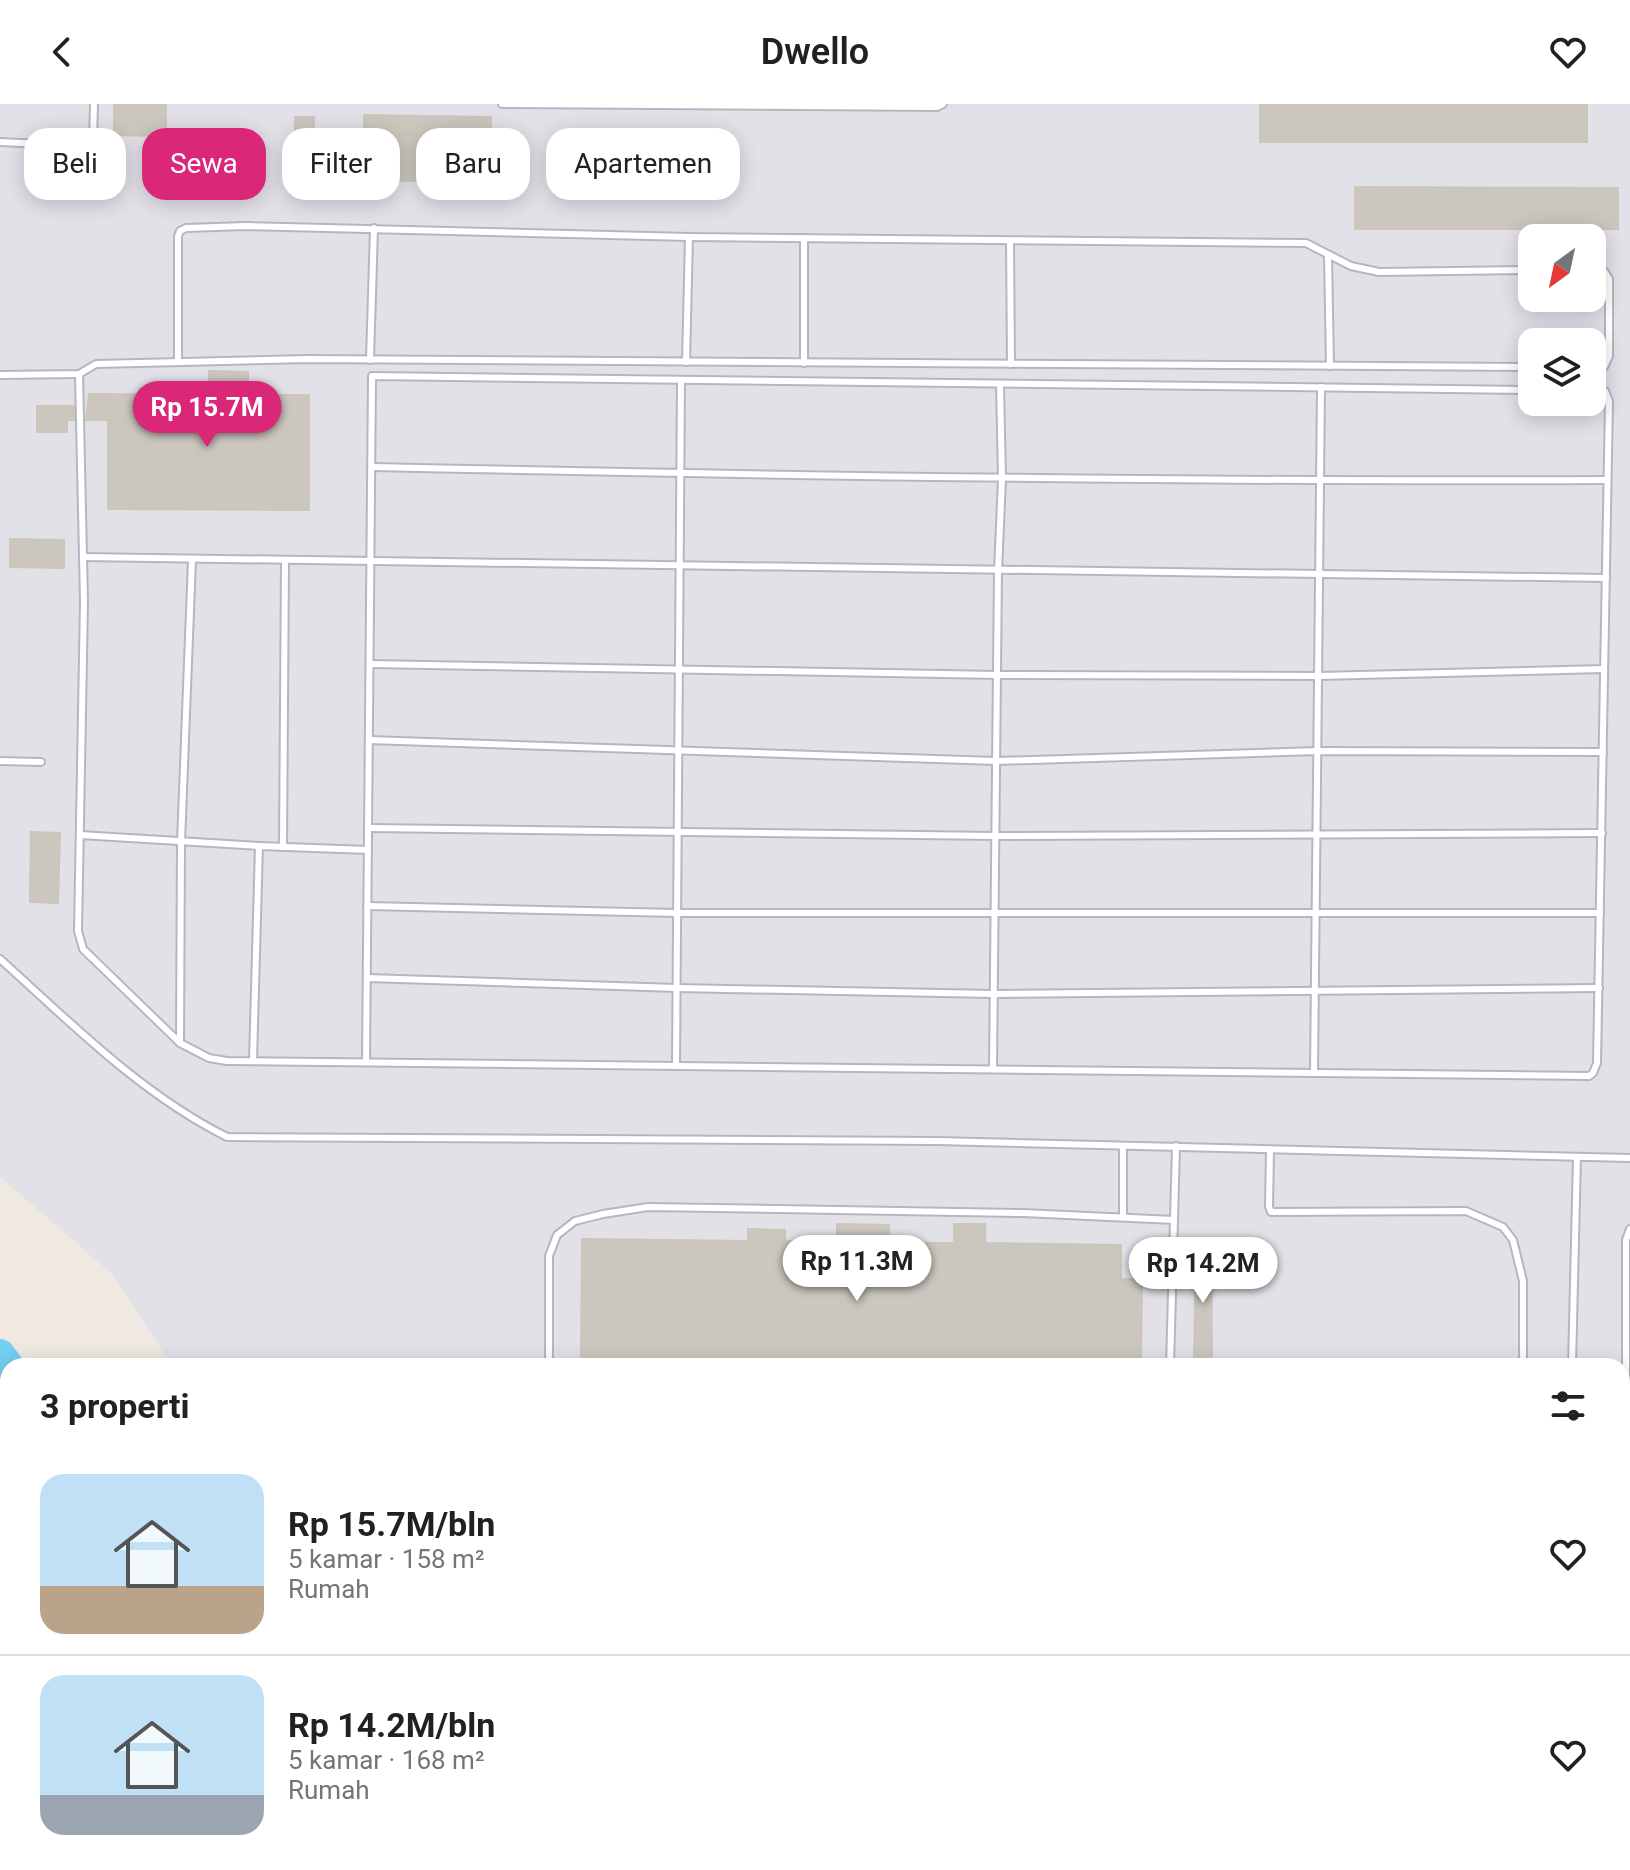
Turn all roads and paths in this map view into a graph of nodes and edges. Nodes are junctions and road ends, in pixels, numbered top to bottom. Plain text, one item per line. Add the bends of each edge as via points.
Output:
1 (94, 104) edge
2 (502, 104) edge
3 (943, 104) edge
4 (0, 142) edge
5 (374, 228) junction
6 (689, 237) junction
7 (804, 238) junction
8 (1010, 241) junction
9 (1328, 255) junction
10 (1518, 270) edge
11 (1606, 274) edge
12 (370, 360) junction
13 (178, 362) junction
14 (686, 362) junction
15 (804, 363) junction
16 (1606, 363) edge
17 (1011, 364) junction
18 (1330, 366) junction
19 (1518, 367) edge
20 (79, 374) junction
21 (0, 375) edge
22 (681, 380) junction
23 (1000, 384) junction
24 (1321, 387) junction
25 (1518, 390) edge
26 (1606, 392) edge
27 (373, 467) junction
28 (681, 473) junction
29 (1002, 479) junction
30 (1607, 480) junction
31 (1320, 482) junction
32 (83, 557) junction
33 (371, 559) junction
34 (192, 560) junction
35 (285, 560) junction
36 (681, 565) junction
37 (998, 571) junction
38 (1319, 574) junction
39 (1606, 578) junction
40 (370, 664) junction
41 (1604, 669) junction
42 (680, 671) junction
43 (998, 675) junction
44 (1318, 676) junction
45 (369, 740) junction
46 (679, 749) junction
47 (1318, 751) junction
48 (1603, 752) junction
49 (0, 761) edge
50 (996, 761) junction
51 (41, 762) dead end
52 (368, 828) junction
53 (678, 831) junction
54 (1602, 833) junction
55 (80, 835) junction
56 (1317, 835) junction
57 (995, 836) junction
58 (181, 842) junction
59 (259, 846) junction
60 (283, 847) junction
61 (368, 850) junction
62 (367, 906) junction
63 (677, 913) junction
64 (1600, 913) junction
65 (1316, 914) junction
66 (993, 915) junction
67 (0, 959) edge
68 (367, 978) junction
69 (677, 988) junction
70 (1599, 988) junction
71 (1315, 989) junction
72 (993, 994) junction
73 (180, 1043) junction
74 (253, 1061) junction
75 (366, 1062) junction
76 (676, 1066) junction
77 (993, 1069) junction
78 (1314, 1073) junction
79 (1123, 1146) junction
80 (1176, 1146) junction
81 (1270, 1150) junction
82 (1577, 1157) junction
83 (1630, 1158) edge
84 (1123, 1216) junction
85 (1174, 1220) junction
86 (1630, 1229) edge
87 (549, 1358) edge
88 (1170, 1358) edge
89 (1523, 1358) edge
90 (1572, 1358) edge
91 (1626, 1358) edge

1 - 4 lane via 93,139 85,146
2 - 3 lane
5 - 6 lane
5 - 12 lane
5 - 13 lane via 183,229 178,236
6 - 7 lane
6 - 14 lane
7 - 8 lane
7 - 15 lane
8 - 9 lane via 1306,243
8 - 17 lane
9 - 10 lane via 1379,272
9 - 18 lane
11 - 16 lane
12 - 13 lane
12 - 14 lane
13 - 20 lane via 96,364
14 - 15 lane
15 - 17 lane
17 - 18 lane
18 - 19 lane
20 - 21 lane
20 - 32 lane
22 - 23 lane
22 - 27 lane via 374,375
22 - 28 lane
23 - 24 lane
23 - 29 lane
24 - 25 lane
24 - 31 lane
26 - 30 lane
27 - 28 lane
27 - 33 lane
28 - 29 lane
28 - 36 lane
29 - 31 lane
29 - 37 lane
30 - 31 lane
30 - 39 lane
31 - 38 lane
32 - 34 lane
32 - 55 lane
33 - 35 lane
33 - 36 lane
33 - 40 lane
34 - 35 lane
34 - 58 lane
35 - 60 lane
36 - 37 lane
36 - 42 lane
37 - 38 lane
37 - 43 lane
38 - 39 lane
38 - 44 lane
39 - 41 lane
40 - 42 lane
40 - 45 lane
41 - 44 lane
41 - 48 lane
42 - 43 lane
42 - 46 lane
43 - 44 lane
43 - 50 lane
44 - 47 lane
45 - 46 lane
45 - 52 lane
46 - 50 lane
46 - 53 lane
47 - 48 lane
47 - 50 lane
47 - 56 lane
48 - 54 lane
49 - 51 lane
50 - 57 lane
52 - 53 lane
52 - 61 lane
53 - 57 lane
53 - 63 lane
54 - 56 lane
54 - 64 lane
55 - 58 lane
55 - 73 lane via 78,931 83,949
56 - 57 lane
56 - 65 lane
57 - 66 lane
58 - 59 lane
58 - 73 lane
59 - 60 lane
59 - 74 lane
60 - 61 lane
61 - 62 lane
62 - 63 lane
62 - 68 lane
63 - 66 lane
63 - 69 lane
64 - 65 lane
64 - 70 lane
65 - 66 lane
65 - 71 lane
66 - 72 lane
67 - 79 lane via 155,1094 227,1137
68 - 69 lane
68 - 75 lane
69 - 72 lane
69 - 76 lane
70 - 71 lane
70 - 78 lane via 1597,1063 1589,1076
71 - 72 lane
71 - 78 lane
72 - 77 lane
73 - 74 lane via 209,1058
74 - 75 lane
75 - 76 lane
76 - 77 lane
77 - 78 lane
79 - 80 lane
79 - 84 lane
80 - 81 lane
80 - 85 lane
81 - 82 lane
81 - 89 lane via 1271,1212 1466,1211 1503,1227 1513,1240 1523,1281
82 - 83 lane
82 - 90 lane
84 - 85 lane
84 - 87 lane via 648,1207 603,1214 575,1221 557,1235 549,1256
85 - 88 lane
86 - 91 lane

